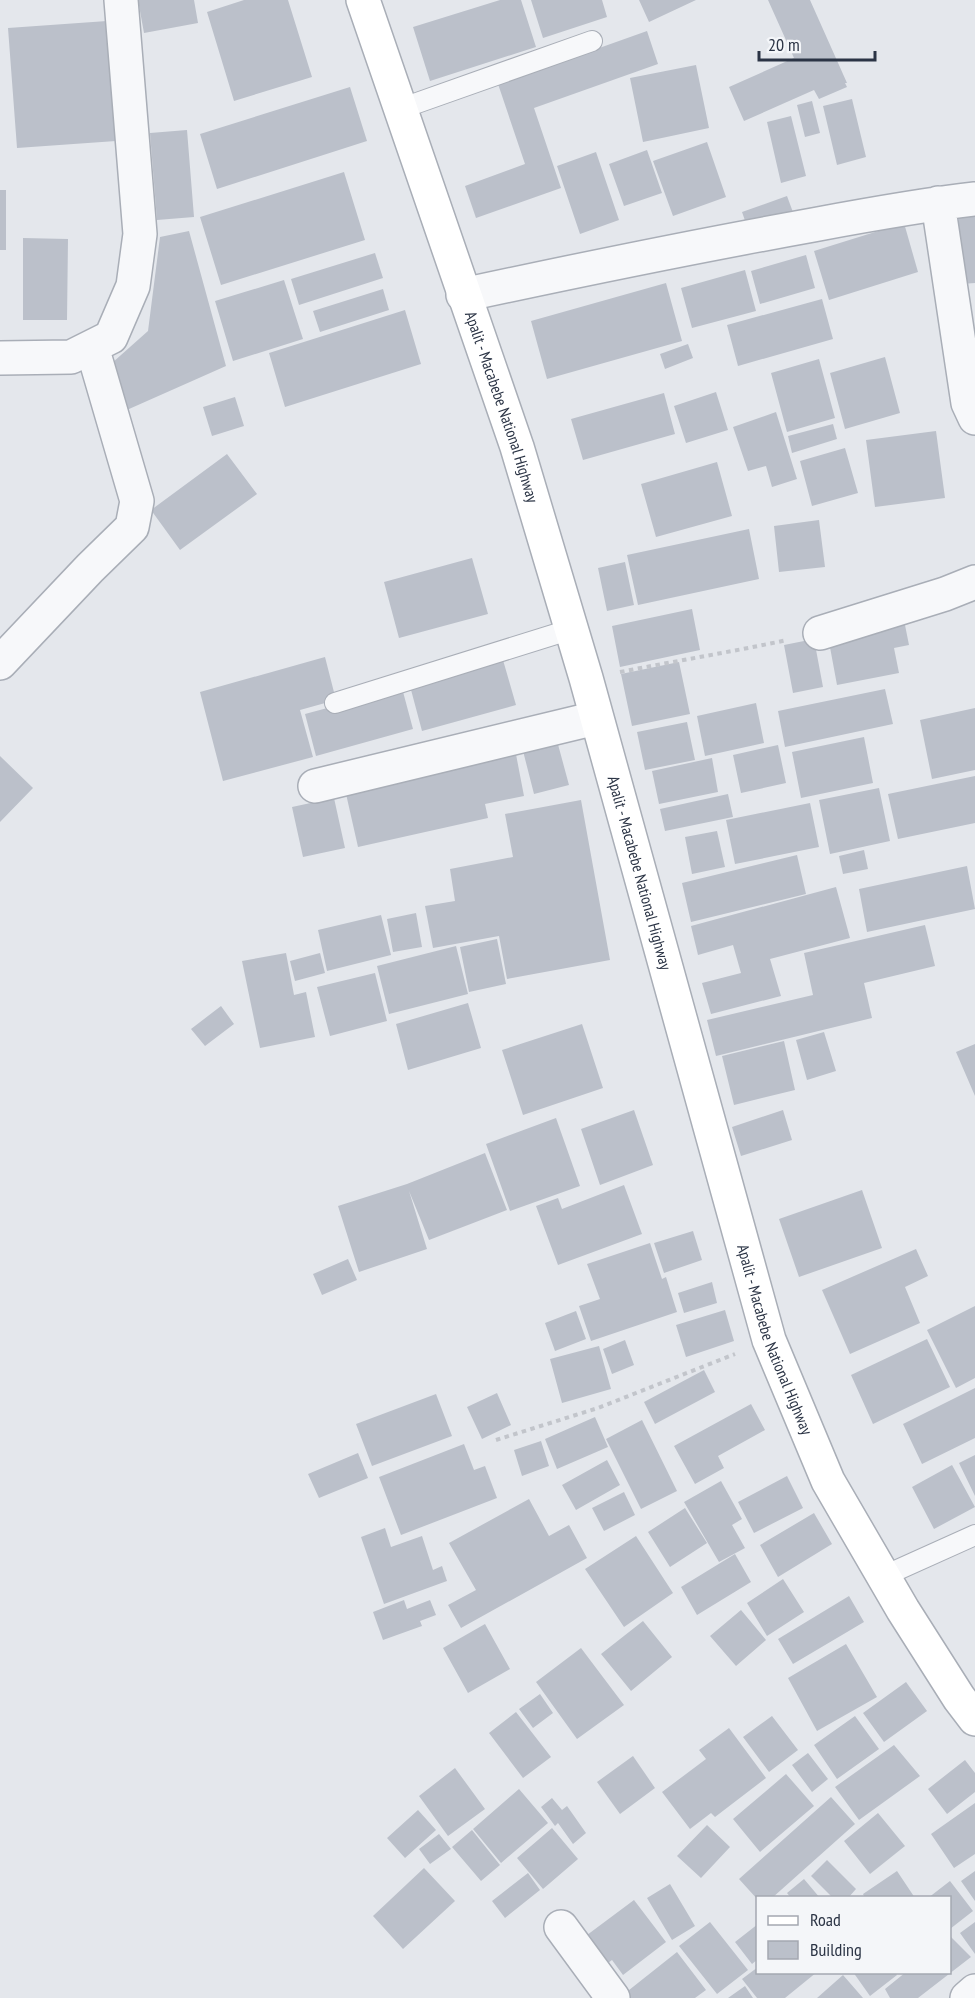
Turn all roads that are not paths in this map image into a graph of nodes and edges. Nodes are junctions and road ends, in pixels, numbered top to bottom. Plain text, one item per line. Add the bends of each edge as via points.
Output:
1 (121, 0) edge
2 (363, 0) edge
3 (592, 41) dead end
4 (400, 109) junction
5 (975, 199) edge
6 (938, 203) junction
7 (463, 295) junction
8 (92, 347) junction
9 (0, 358) edge
10 (975, 418) edge
11 (975, 582) edge
12 (572, 629) junction
13 (820, 633) road end
14 (0, 663) edge
15 (335, 703) dead end
16 (596, 718) junction
17 (315, 786) dead end
18 (975, 1535) edge
19 (884, 1576) junction
20 (975, 1719) edge
21 (561, 1927) dead end
22 (975, 1991) edge
23 (613, 1998) edge
24 (967, 1998) edge

1 - 8 street via 140,234 133,286 120,317 111,337
2 - 4 main road, Apalit - Macabebe National Highway
3 - 4 lane
4 - 7 main road, Apalit - Macabebe National Highway
5 - 6 street
6 - 7 street via 627,260
6 - 10 street via 968,403
7 - 12 main road, Apalit - Macabebe National Highway via 517,447
8 - 9 street via 71,357
8 - 14 street via 137,501 132,527
11 - 13 street
12 - 15 lane
12 - 16 main road, Apalit - Macabebe National Highway
16 - 17 street
16 - 19 main road, Apalit - Macabebe National Highway via 769,1340 828,1481
18 - 19 lane
19 - 20 main road, Apalit - Macabebe National Highway
21 - 23 street
22 - 24 street

